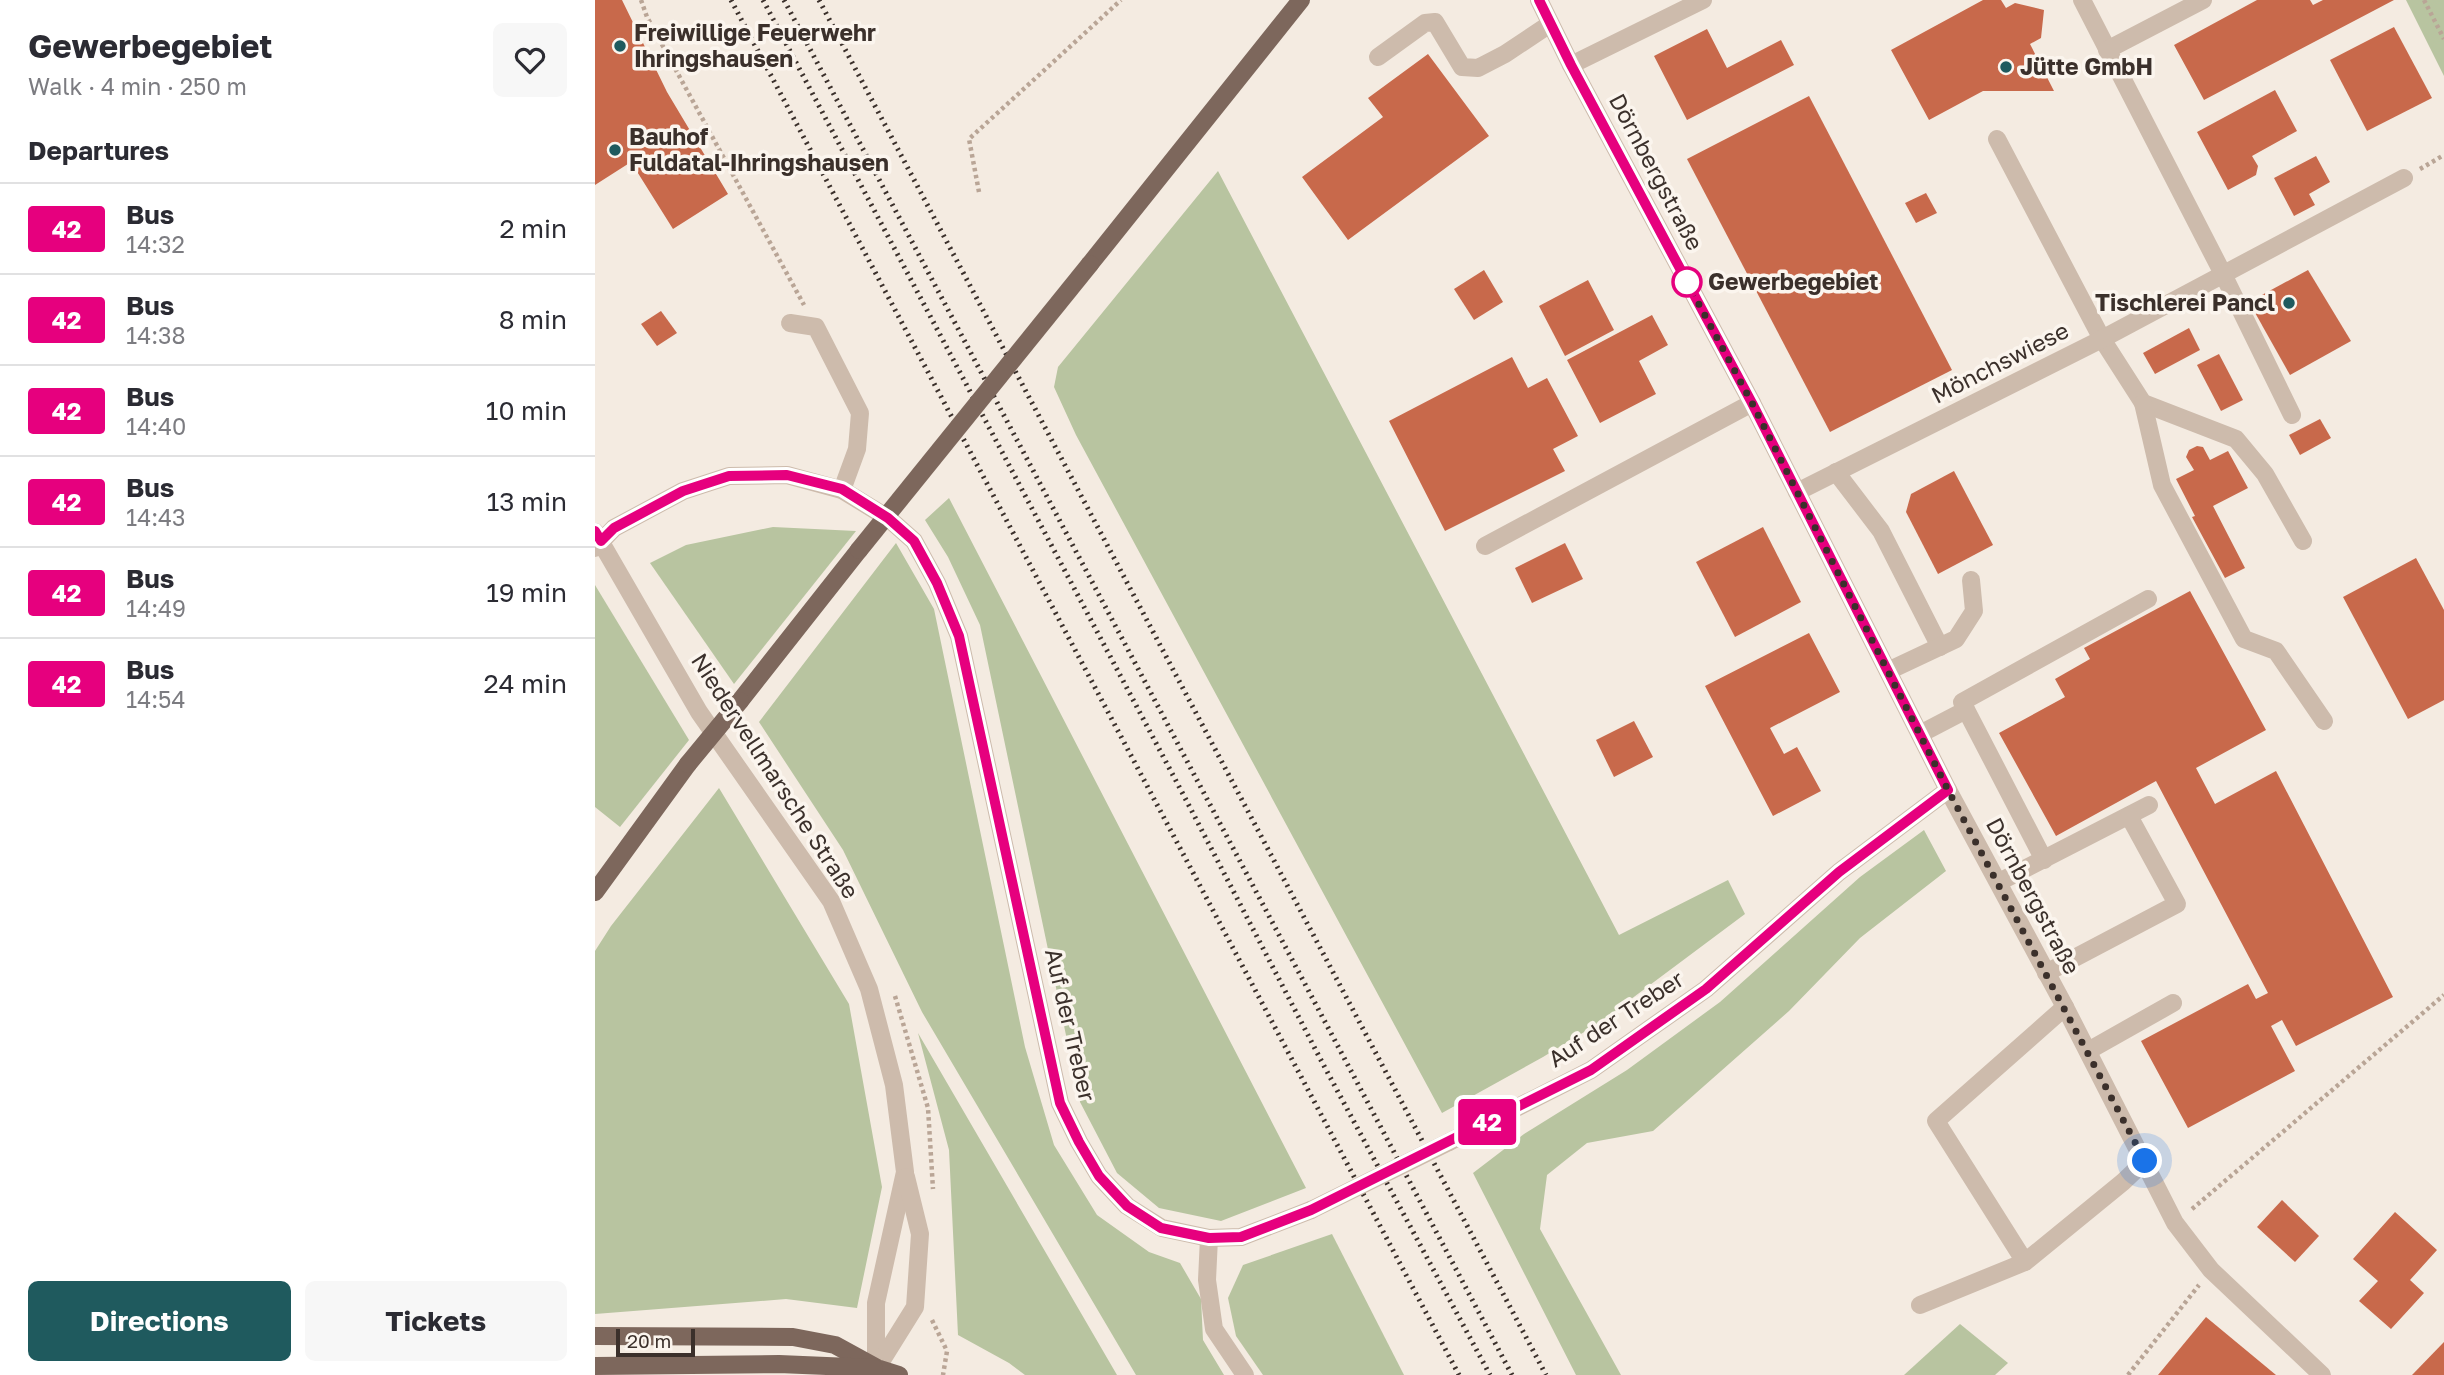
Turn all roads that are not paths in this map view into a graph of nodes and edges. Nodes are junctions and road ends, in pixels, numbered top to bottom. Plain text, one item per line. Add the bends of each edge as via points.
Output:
1 (1301, 0) edge
2 (1539, 0) edge
3 (1703, 0) edge
4 (2081, 0) edge
5 (2203, 0) edge
6 (1550, 23) junction
7 (2107, 50) junction
8 (1378, 57) dead end
9 (1571, 65) junction
10 (1997, 139) dead end
11 (2405, 178) dead end
12 (2223, 274) junction
13 (790, 323) dead end
14 (2102, 340) junction
15 (1752, 403) junction
16 (2143, 403) junction
17 (2292, 415) dead end
18 (1836, 472) junction
19 (842, 489) junction
20 (1797, 492) junction
21 (597, 540) edge
22 (2303, 541) dead end
23 (1485, 546) dead end
24 (1971, 580) dead end
25 (2148, 599) dead end
26 (1940, 647) junction
27 (1888, 671) junction
28 (1966, 710) junction
29 (2324, 722) dead end
30 (1920, 734) junction
31 (1948, 790) junction
32 (2149, 805) dead end
33 (2129, 816) junction
34 (2044, 860) junction
35 (1999, 882) junction
36 (595, 892) edge
37 (2046, 973) junction
38 (2173, 1003) dead end
39 (2065, 1007) junction
40 (2088, 1051) junction
41 (2145, 1161) junction
42 (905, 1172) junction
43 (1209, 1238) junction
44 (2025, 1262) junction
45 (1920, 1306) dead end
46 (595, 1336) edge
47 (595, 1366) edge
48 (877, 1371) edge
49 (899, 1375) edge
50 (1245, 1375) edge
51 (2322, 1375) edge

1 - 36 main road, bridge via 688,764
2 - 6 street, Dörnbergstraße
3 - 9 street
4 - 7 street
5 - 7 street
6 - 8 street via 1478,68 1462,67 1434,22
6 - 9 street, Dörnbergstraße
7 - 12 street
9 - 15 street, Dörnbergstraße
10 - 14 street
11 - 12 street, Mönchswiese
12 - 14 street, Mönchswiese
12 - 17 street
13 - 19 street via 816,327 860,413 857,449
14 - 16 street
14 - 18 street, Mönchswiese
15 - 20 street, Dörnbergstraße
15 - 23 street
16 - 22 street via 2236,439 2265,474
16 - 29 street via 2162,485 2244,639 2276,651
18 - 20 street, Mönchswiese
18 - 26 street via 1881,531
19 - 21 street, Auf der Treber via 787,475 729,476 683,491
19 - 43 street, Auf der Treber via 914,541 959,636 1060,1103 1079,1142 1099,1176 1127,1206 1161,1228
20 - 27 street, Dörnbergstraße
21 - 42 street, Niedervellmarsche Straße via 699,712 831,901 869,989 894,1085
24 - 26 street via 1974,611 1956,639
25 - 28 street via 1962,702
26 - 27 street
27 - 30 street, Dörnbergstraße
28 - 30 street
28 - 34 street
30 - 31 street, Dörnbergstraße
31 - 35 street, Dörnbergstraße
31 - 43 street, Auf der Treber, bridge via 1839,872 1706,989 1591,1070 1311,1210 1241,1237
32 - 33 street
33 - 34 street
33 - 37 street via 2177,904
34 - 35 street
35 - 37 street, Dörnbergstraße
37 - 39 street, Dörnbergstraße
38 - 40 street
39 - 40 street, Dörnbergstraße
39 - 44 street via 1936,1121
40 - 41 street, Dörnbergstraße
41 - 44 street
41 - 51 street, Dörnbergstraße via 2175,1223 2211,1270
42 - 48 street, Niedervellmarsche Straße via 876,1303
42 - 48 street via 920,1234 915,1307
43 - 50 street via 1207,1280 1214,1329
44 - 45 street
46 - 48 main road via 793,1337 835,1345
47 - 48 main road via 779,1364
48 - 49 main road

